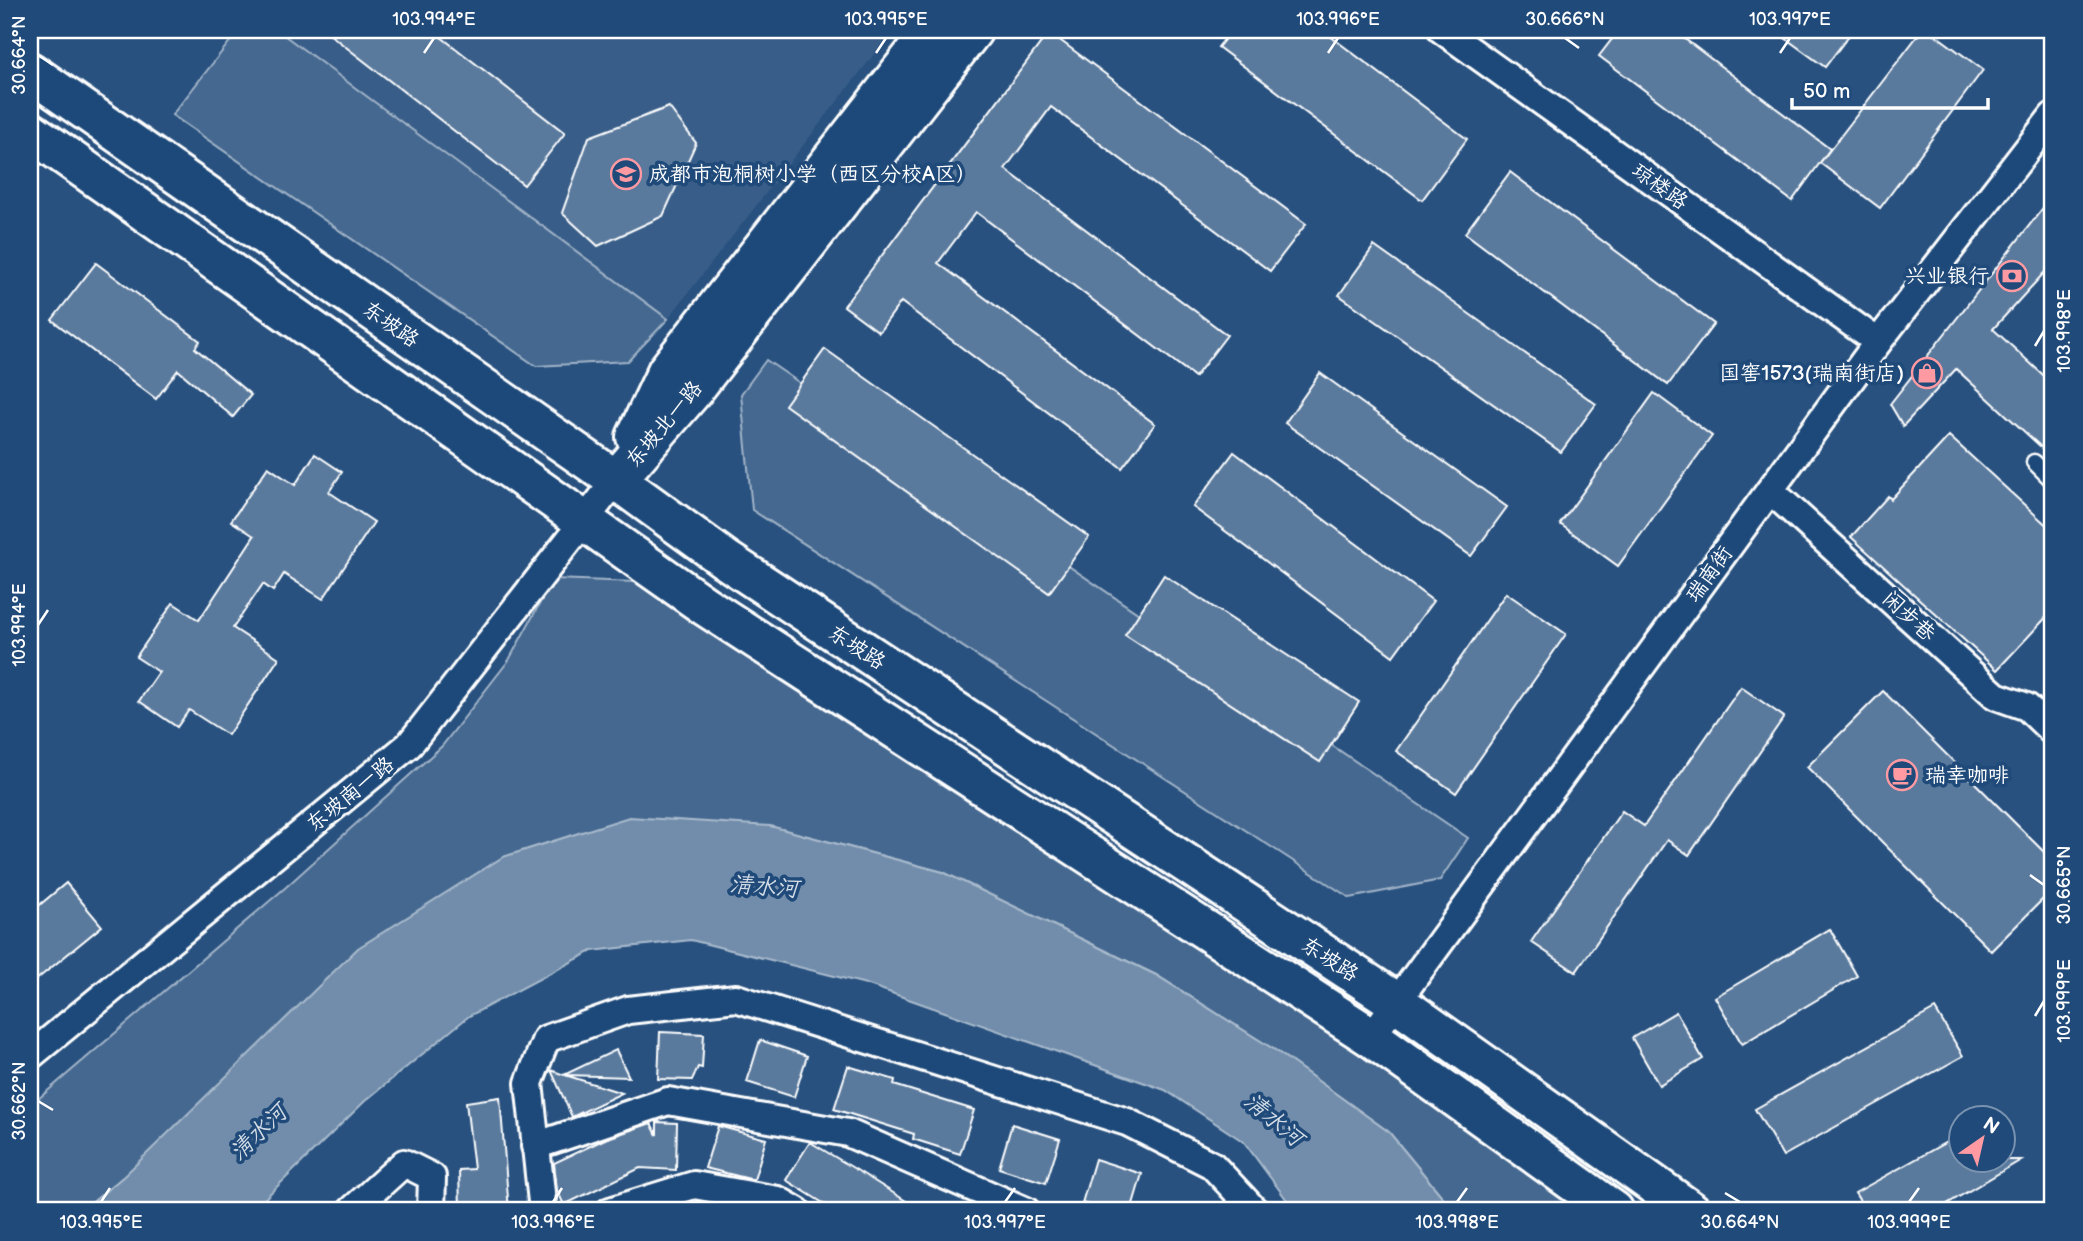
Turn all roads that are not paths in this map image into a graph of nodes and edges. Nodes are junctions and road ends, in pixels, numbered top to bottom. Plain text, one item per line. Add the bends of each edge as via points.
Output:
1 (933, 30) edge
2 (973, 30) edge
3 (1442, 30) edge
4 (30, 72) edge
5 (2053, 116) edge
6 (30, 131) edge
7 (1878, 342) junction
8 (2034, 462) dead end
9 (616, 480) junction
10 (2053, 481) edge
11 (1770, 490) junction
12 (585, 520) junction
13 (2053, 732) edge
14 (1398, 1003) junction
15 (1371, 1037) junction
16 (30, 1056) edge
17 (536, 1146) junction
18 (351, 1211) edge
19 (431, 1211) edge
20 (542, 1211) edge
21 (610, 1211) edge
22 (797, 1211) edge
23 (1026, 1211) edge
24 (1255, 1211) edge
25 (1614, 1211) edge
26 (1691, 1211) edge

1 - 9 main road, 东坡北一路 via 667,371
2 - 9 main road, 东坡北一路 via 691,393
3 - 7 street, 琼楼路
4 - 9 main road, 东坡路
5 - 7 street, 瑞南街
6 - 12 main road, 东坡路
7 - 11 street, 瑞南街
8 - 10 lane
9 - 12 street, 东坡南一路
9 - 14 main road, 东坡路 via 726,560
11 - 13 street, 闲步巷 via 1996,696 2027,707
11 - 14 street, 瑞南街
12 - 15 main road, 东坡路 via 705,607
12 - 16 street, 东坡南一路 via 409,745
14 - 15 street, 瑞南街
14 - 26 main road, 东坡路
15 - 25 main road, 东坡路
17 - 20 street
17 - 23 street via 668,1101 848,1133
17 - 24 street via 528,1083 546,1039 628,1010 736,998 1127,1122 1212,1165
18 - 19 street via 404,1163 432,1177
21 - 22 street via 694,1185 778,1200

